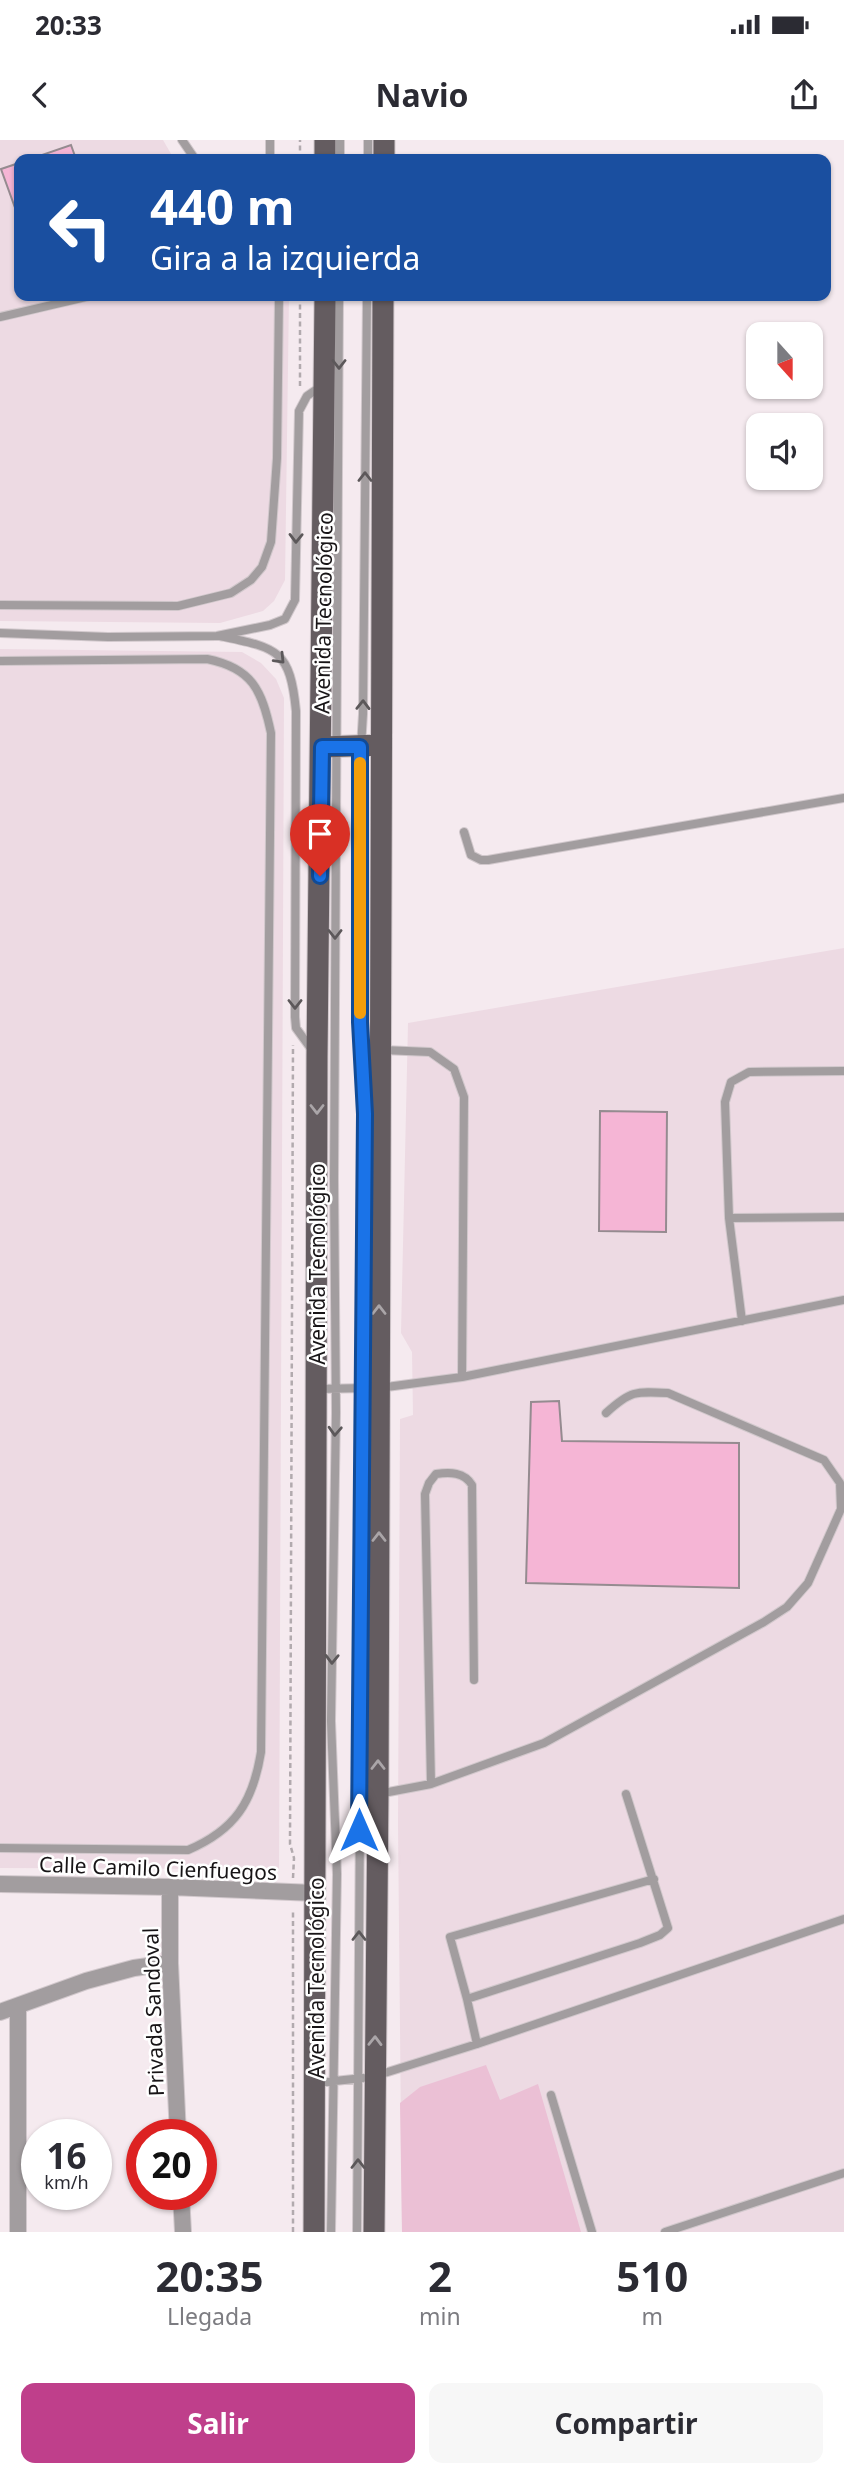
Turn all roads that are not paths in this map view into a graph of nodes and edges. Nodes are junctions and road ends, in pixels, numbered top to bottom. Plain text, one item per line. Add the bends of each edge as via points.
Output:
1 (69, 301) edge
2 (279, 301) edge
3 (325, 301) edge
4 (339, 301) edge
5 (367, 301) edge
6 (383, 301) edge
7 (0, 317) edge
8 (325, 383) junction
9 (0, 605) edge
10 (0, 634) edge
11 (218, 636) junction
12 (0, 661) edge
13 (370, 746) junction
14 (329, 747) junction
15 (844, 797) edge
16 (464, 832) dead end
17 (379, 1050) junction
18 (317, 1057) junction
19 (844, 1071) edge
20 (844, 1217) edge
21 (729, 1218) junction
22 (844, 1300) edge
23 (742, 1321) junction
24 (462, 1377) junction
25 (371, 1388) junction
26 (326, 1389) junction
27 (606, 1413) dead end
28 (474, 1680) dead end
29 (430, 1784) junction
30 (378, 1794) junction
31 (626, 1794) dead end
32 (0, 1848) edge
33 (653, 1879) junction
34 (0, 1884) edge
35 (170, 1887) junction
36 (315, 1893) junction
37 (844, 1919) edge
38 (170, 1963) junction
39 (467, 1999) junction
40 (18, 2007) junction
41 (0, 2012) edge
42 (477, 2044) junction
43 (366, 2077) junction
44 (325, 2082) junction
45 (551, 2095) dead end
46 (177, 2119) edge
47 (844, 2173) edge
48 (182, 2210) edge
49 (18, 2232) edge
50 (183, 2232) edge
51 (314, 2232) edge
52 (331, 2232) edge
53 (358, 2232) edge
54 (374, 2232) edge
55 (592, 2232) edge
56 (664, 2232) edge

1 - 7 lane
2 - 9 lane via 271,542 262,567 251,580 231,593 178,606
3 - 8 main road, Avenida Tecnológico
4 -> 14 lane
13 -> 5 lane via 363,714
6 - 13 main road
8 -> 11 lane via 307,396 299,411 295,600 285,619
8 - 14 main road, Avenida Tecnológico
10 - 11 lane
11 -> 18 lane via 271,650 289,668 293,681 296,1028
12 - 32 lane via 224,662 255,684 271,733 261,1752 257,1778 231,1824 208,1842 188,1850
13 - 14 main road
13 - 17 main road
13 - 25 lane via 360,1022
14 - 18 main road, Avenida Tecnológico
14 -> 26 lane via 334,1179
15 - 16 lane via 488,860 471,855
17 - 24 lane via 430,1052 454,1069 464,1097
25 -> 17 main road
18 -> 26 main road, Avenida Tecnológico
19 - 21 lane via 749,1072 731,1083 724,1102
20 - 21 lane
21 - 23 lane
22 - 23 lane
23 - 24 lane
24 - 25 lane
25 - 26 lane
30 -> 25 main road
43 -> 25 lane
26 - 36 main road, Avenida Tecnológico
26 -> 44 lane via 337,1874
27 - 29 lane via 625,1396 644,1391 668,1393 824,1460 840,1483 841,1509 808,1583 788,1606 764,1622 544,1743
28 - 29 lane via 472,1485 467,1477 436,1474 425,1494
29 - 30 lane
43 -> 30 main road
31 - 33 lane
33 - 39 lane via 668,1923 665,1931
33 - 39 lane via 450,1937
34 - 35 street, Calle Camilo Cienfuegos
35 - 36 street, Calle Camilo Cienfuegos
35 - 38 street, Privada Sandoval
36 - 44 main road, Avenida Tecnológico
37 - 42 lane
38 - 40 street via 134,1968
38 - 46 street, Privada Sandoval
39 - 42 lane
40 - 41 street
40 - 49 street
42 - 43 lane
43 - 44 lane
53 -> 43 lane
43 - 54 main road
44 - 51 main road, Avenida Tecnológico
44 - 52 lane
45 - 55 lane
47 - 56 lane
48 - 50 street

